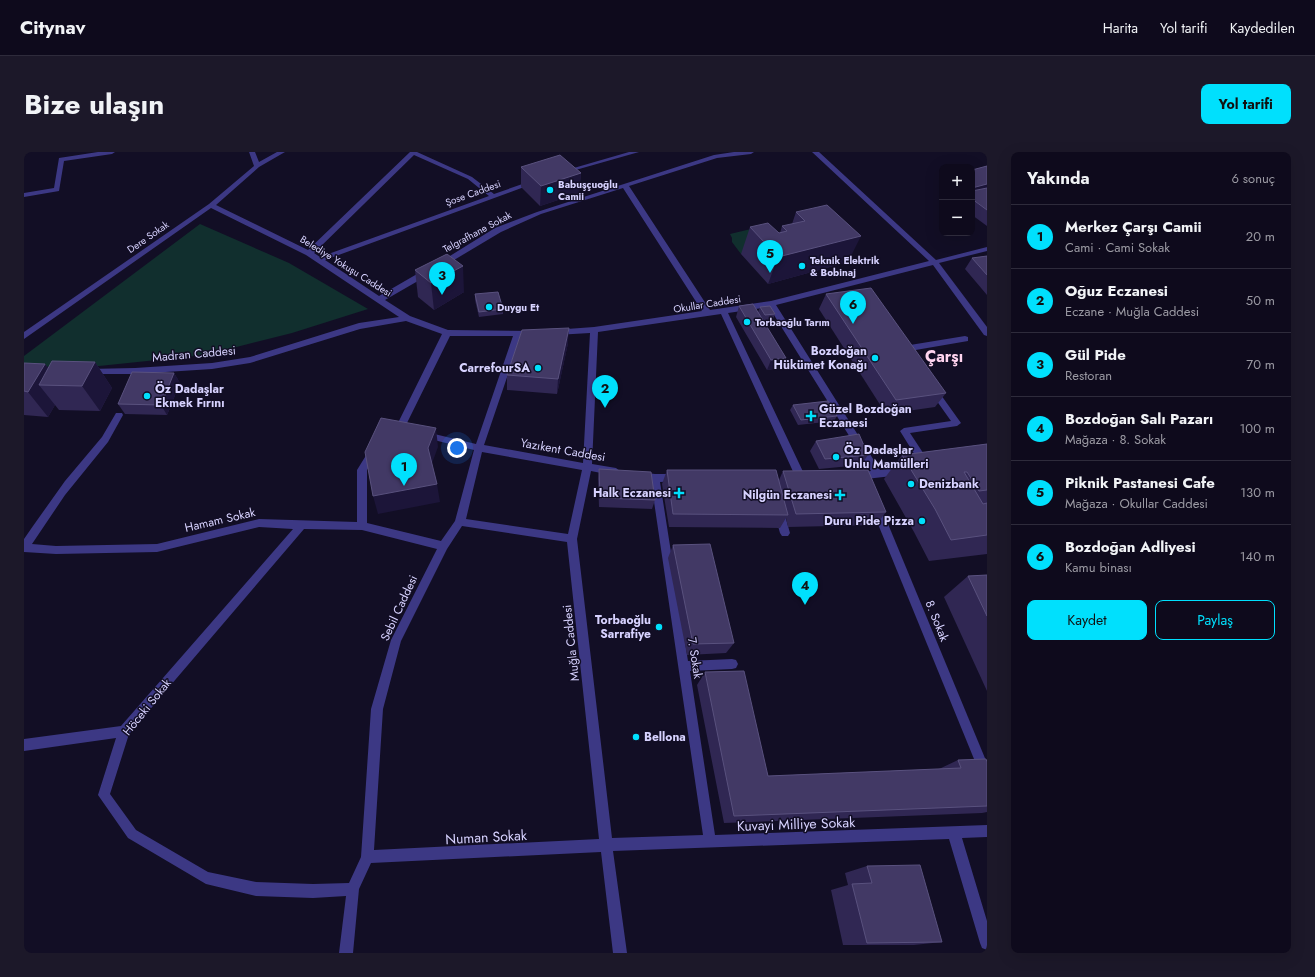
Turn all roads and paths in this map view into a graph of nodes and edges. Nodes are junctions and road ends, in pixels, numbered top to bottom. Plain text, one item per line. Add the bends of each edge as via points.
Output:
1 (112, 152) edge
2 (252, 152) edge
3 (282, 152) edge
4 (414, 152) edge
5 (636, 152) edge
6 (751, 152) edge
7 (815, 152) edge
8 (62, 154) edge
9 (257, 166) junction
10 (553, 175) edge
11 (538, 180) edge
12 (624, 186) junction
13 (24, 195) edge
14 (493, 196) junction
15 (211, 206) junction
16 (987, 249) edge
17 (309, 253) junction
18 (319, 260) junction
19 (935, 263) junction
20 (380, 299) junction
21 (771, 304) junction
22 (724, 312) junction
23 (708, 314) junction
24 (407, 318) junction
25 (594, 330) junction
26 (447, 333) junction
27 (987, 333) edge
28 (518, 334) junction
29 (24, 336) edge
30 (965, 339) dead end
31 (904, 349) edge
32 (79, 372) edge
33 (926, 380) edge
34 (119, 415) edge
35 (408, 431) junction
36 (388, 436) edge
37 (377, 443) edge
38 (479, 448) junction
39 (586, 466) junction
40 (878, 474) junction
41 (847, 476) edge
42 (656, 478) junction
43 (686, 478) edge
44 (788, 478) edge
45 (872, 497) edge
46 (779, 510) edge
47 (460, 522) junction
48 (302, 525) junction
49 (362, 526) junction
50 (785, 533) edge
51 (572, 539) junction
52 (443, 546) junction
53 (24, 548) edge
54 (732, 664) dead end
55 (684, 666) junction
56 (124, 731) junction
57 (24, 746) edge
58 (987, 777) edge
59 (987, 831) edge
60 (954, 834) junction
61 (710, 841) junction
62 (606, 845) junction
63 (367, 857) junction
64 (353, 889) junction
65 (987, 943) edge
66 (346, 953) edge
67 (620, 953) edge

1 - 8 street
2 - 9 street
3 - 9 street, Dere Sokak
4 - 14 street via 470,178
4 - 17 street
5 - 10 street
6 - 12 street, Telgrafhane Sokak via 716,156
7 - 19 street
8 - 13 street via 57,190
9 - 15 street, Dere Sokak
11 - 14 street, Şose Caddesi
12 - 20 street, Telgrafhane Sokak via 539,213 498,230
12 - 23 street
14 - 18 street, Şose Caddesi
15 - 17 street, Belediye Yokuşu Caddesi
15 - 29 street, Dere Sokak
16 - 19 street, Okullar Caddesi
17 - 18 street, Belediye Yokuşu Caddesi
18 - 20 street, Belediye Yokuşu Caddesi
19 - 21 street, Okullar Caddesi via 858,286
19 - 27 street
20 - 24 street, Belediye Yokuşu Caddesi
21 - 22 street, Okullar Caddesi
21 - 40 street
22 - 23 street, Okullar Caddesi
22 - 44 street via 805,477
23 - 25 street, Okullar Caddesi
24 - 26 street, Belediye Yokuşu Caddesi
24 - 32 street, Madran Caddesi via 359,326 250,360 212,366
25 - 28 street, Okullar Caddesi
25 - 39 street, Muğla Caddesi
26 - 28 street, Okullar Caddesi
26 - 35 street
28 - 38 street, Sebil Caddesi
30 - 31 street
33 - 40 street via 957,422 904,431 924,467
34 - 53 street via 114,429 49,507
35 - 36 street
35 - 38 street, Yazıkent Caddesi
37 - 49 street via 362,470
38 - 39 street, Yazıkent Caddesi
38 - 47 street, Sebil Caddesi
39 - 42 street, Yazıkent Caddesi
39 - 51 street, Muğla Caddesi
40 - 41 street via 864,479
42 - 43 street, Yazıkent Caddesi
42 - 55 street, 7. Sokak
45 - 58 street, 8. Sokak
46 - 50 street
47 - 51 street
47 - 52 street, Sebil Caddesi
48 - 49 street, Hamam Sokak
48 - 53 street, Hamam Sokak via 259,523 156,548
48 - 56 street, Höceki Sokak
49 - 52 street, Hamam Sokak
51 - 62 street, Muğla Caddesi
52 - 63 street, Sebil Caddesi via 396,640 377,709
54 - 55 street
55 - 61 street, 7. Sokak
56 - 57 street
56 - 64 street, Höceki Sokak via 104,795 132,834 206,878 256,889
59 - 60 street, Kuvayi Milliye Sokak
60 - 61 street, Kuvayi Milliye Sokak
60 - 65 street
61 - 62 street, Kuvayi Milliye Sokak
62 - 63 street, Numan Sokak
62 - 67 street, Muğla Caddesi
63 - 64 street, Sebil Caddesi
64 - 66 street, Sebil Caddesi

